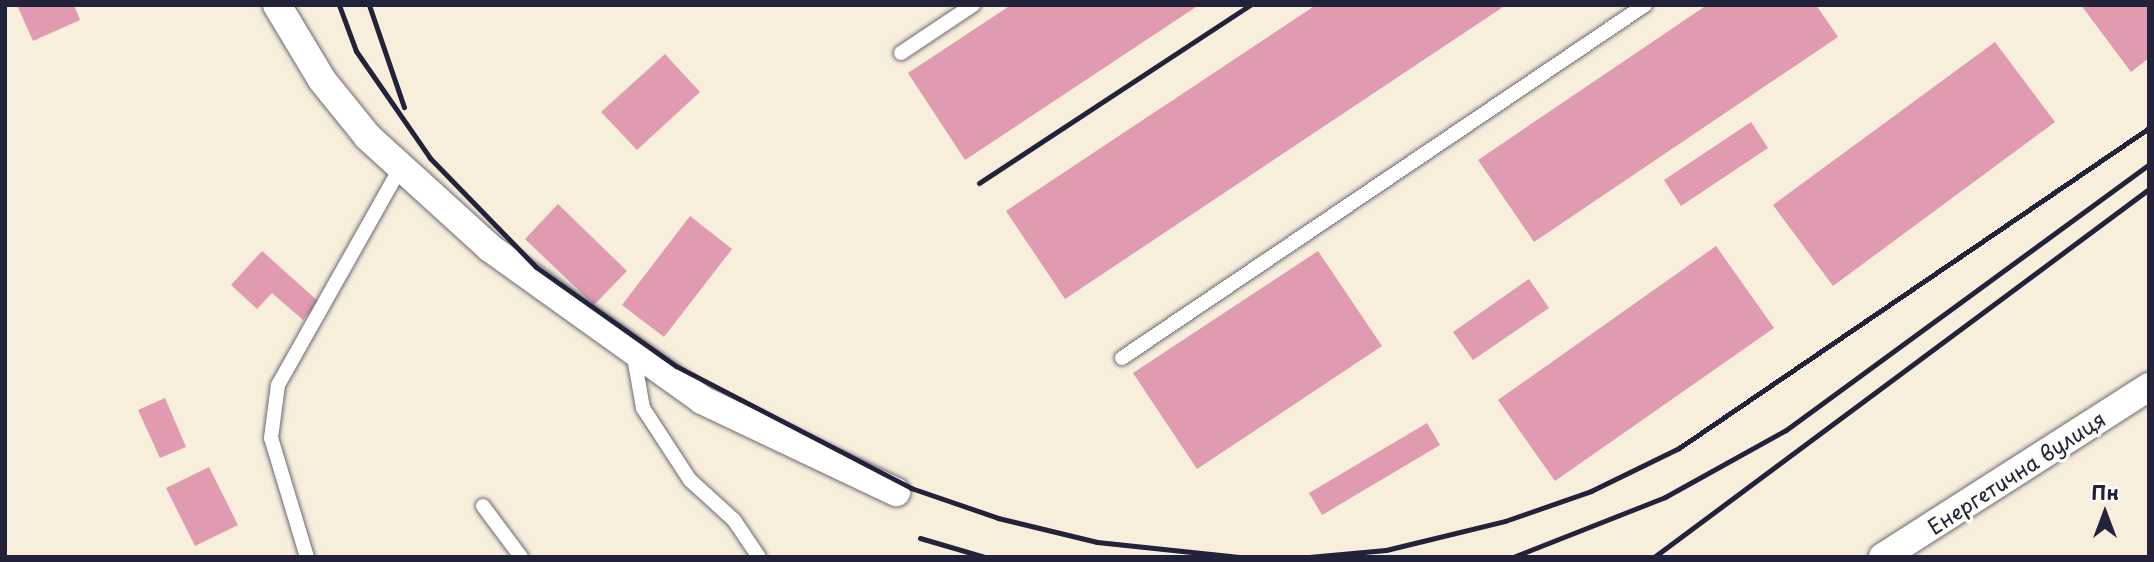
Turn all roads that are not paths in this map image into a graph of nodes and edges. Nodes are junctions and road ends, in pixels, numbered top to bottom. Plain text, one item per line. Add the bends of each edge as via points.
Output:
1 (277, 5) edge
2 (974, 5) edge
3 (1645, 5) edge
4 (901, 53) dead end
5 (399, 170) junction
6 (635, 357) junction
7 (1122, 358) dead end
8 (2149, 387) edge
9 (897, 492) dead end
10 (483, 506) dead end
11 (307, 557) edge
12 (520, 557) edge
13 (759, 557) edge
14 (1882, 557) edge

1 - 5 street via 322,80
2 - 4 lane
3 - 7 lane
5 - 6 street
5 - 11 lane via 278,385 271,438
6 - 9 street via 702,400
6 - 13 lane via 643,408 690,480 734,520
8 - 14 street, Енергетична вулиця
10 - 12 lane

